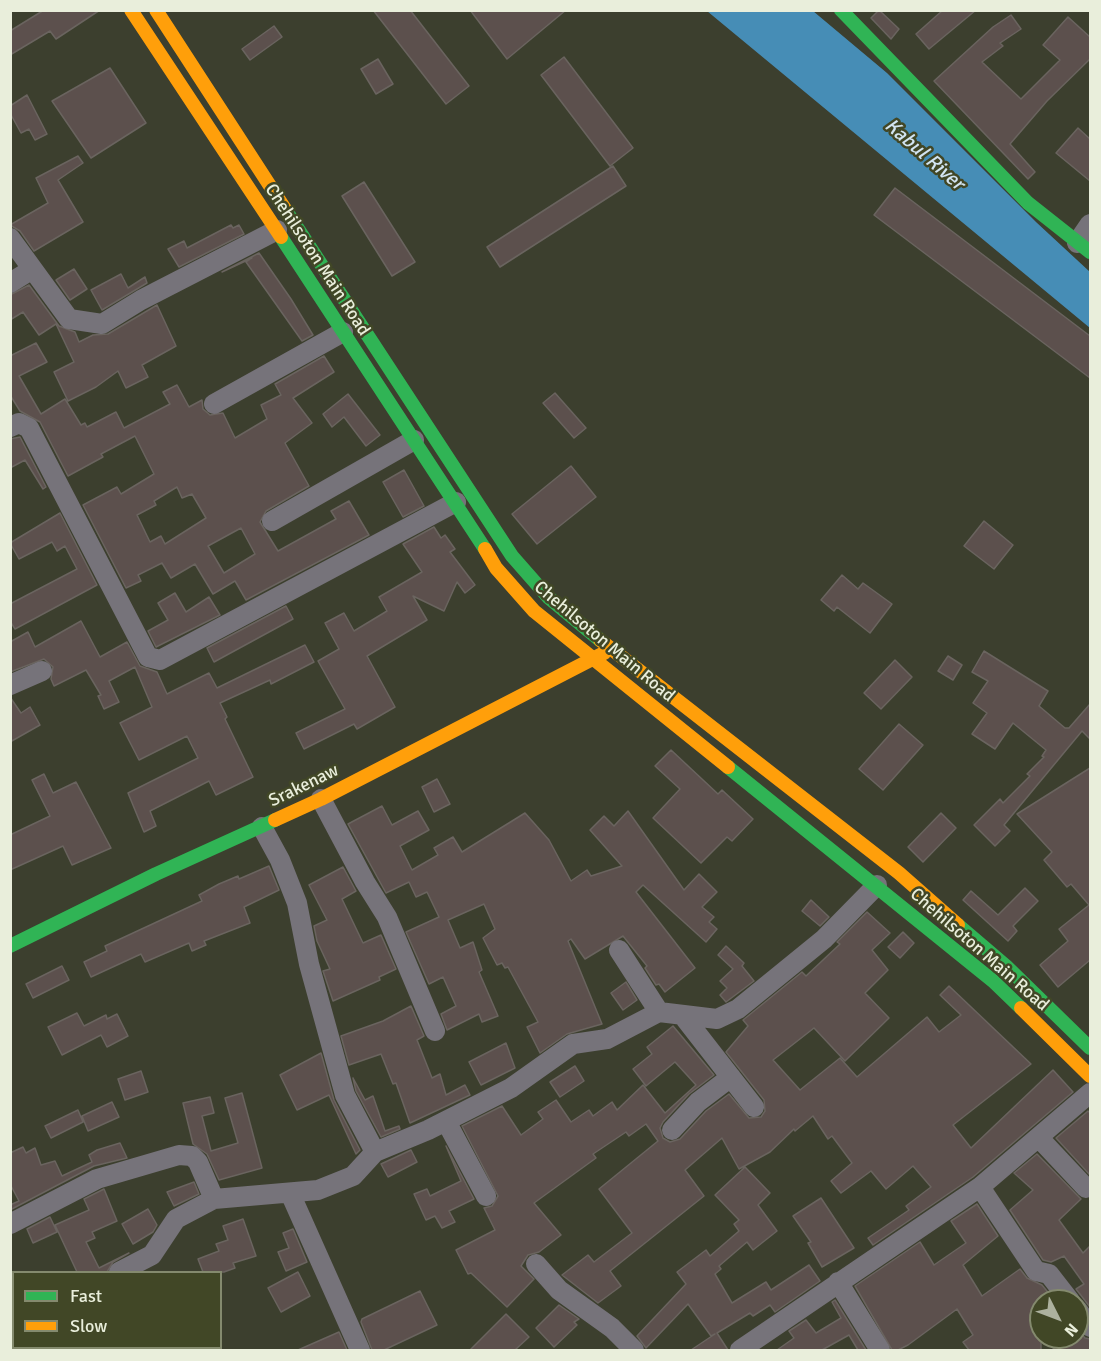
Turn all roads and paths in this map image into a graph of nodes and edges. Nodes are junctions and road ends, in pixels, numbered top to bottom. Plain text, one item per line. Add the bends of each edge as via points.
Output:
1 (131, 10) edge
2 (156, 10) edge
3 (841, 10) edge
4 (1090, 224) edge
5 (277, 231) junction
6 (10, 238) edge
7 (1084, 248) edge
8 (32, 270) junction
9 (10, 283) edge
10 (343, 332) junction
11 (214, 404) dead end
12 (10, 427) edge
13 (414, 440) junction
14 (456, 502) junction
15 (272, 521) dead end
16 (610, 649) junction
17 (591, 659) junction
18 (42, 671) dead end
19 (10, 685) edge
20 (321, 798) junction
21 (262, 827) junction
22 (877, 885) junction
23 (10, 946) edge
24 (619, 950) dead end
25 (659, 1012) junction
26 (684, 1017) junction
27 (435, 1031) dead end
28 (1090, 1048) edge
29 (1090, 1076) edge
30 (731, 1077) junction
31 (1090, 1093) edge
32 (754, 1107) dead end
33 (446, 1121) junction
34 (672, 1130) dead end
35 (1040, 1139) junction
36 (375, 1152) junction
37 (980, 1187) junction
38 (1086, 1188) dead end
39 (290, 1193) junction
40 (486, 1196) dead end
41 (214, 1199) junction
42 (10, 1224) edge
43 (536, 1264) dead end
44 (121, 1271) edge
45 (838, 1282) junction
46 (1061, 1289) edge
47 (360, 1350) edge
48 (634, 1350) edge
49 (740, 1350) edge
50 (880, 1350) edge

1 - 5 main road, Chehilsoton Main Road
2 - 16 main road, Chehilsoton Main Road via 512,556 548,597
3 - 7 main road via 1028,203
4 - 7 street
5 - 8 street via 102,324 69,319
5 - 10 main road, Chehilsoton Main Road
6 - 8 street
8 - 9 street
10 - 11 street
10 - 13 main road, Chehilsoton Main Road
12 - 14 street via 19,423 28,428 148,657 154,660
13 - 14 main road, Chehilsoton Main Road
13 - 15 street
14 - 17 main road, Chehilsoton Main Road via 496,568 534,611
16 - 17 main road, Srakenaw
16 - 28 main road, Chehilsoton Main Road via 899,873 1006,966
17 - 20 main road, Srakenaw
17 - 22 main road, Chehilsoton Main Road
18 - 19 street
20 - 21 main road, Srakenaw
20 - 27 street via 387,917
21 - 23 main road, Srakenaw
21 - 36 street via 297,903 309,964 345,1095
22 - 26 street via 824,939 738,1009 717,1018
22 - 29 main road, Chehilsoton Main Road via 993,981
24 - 25 street
25 - 26 street
25 - 33 street via 607,1039 573,1044 511,1088
26 - 30 street
30 - 32 street
30 - 34 street
31 - 35 street
33 - 36 street
33 - 40 street
35 - 37 street
35 - 38 street
36 - 39 street via 353,1176 318,1190
37 - 45 street
37 - 46 street via 1036,1271 1049,1274
39 - 41 street
39 - 47 street
41 - 42 street via 198,1162 192,1156 179,1155 97,1179
41 - 44 street via 176,1219 152,1255
43 - 48 street via 559,1290 612,1328
45 - 49 street
45 - 50 street

